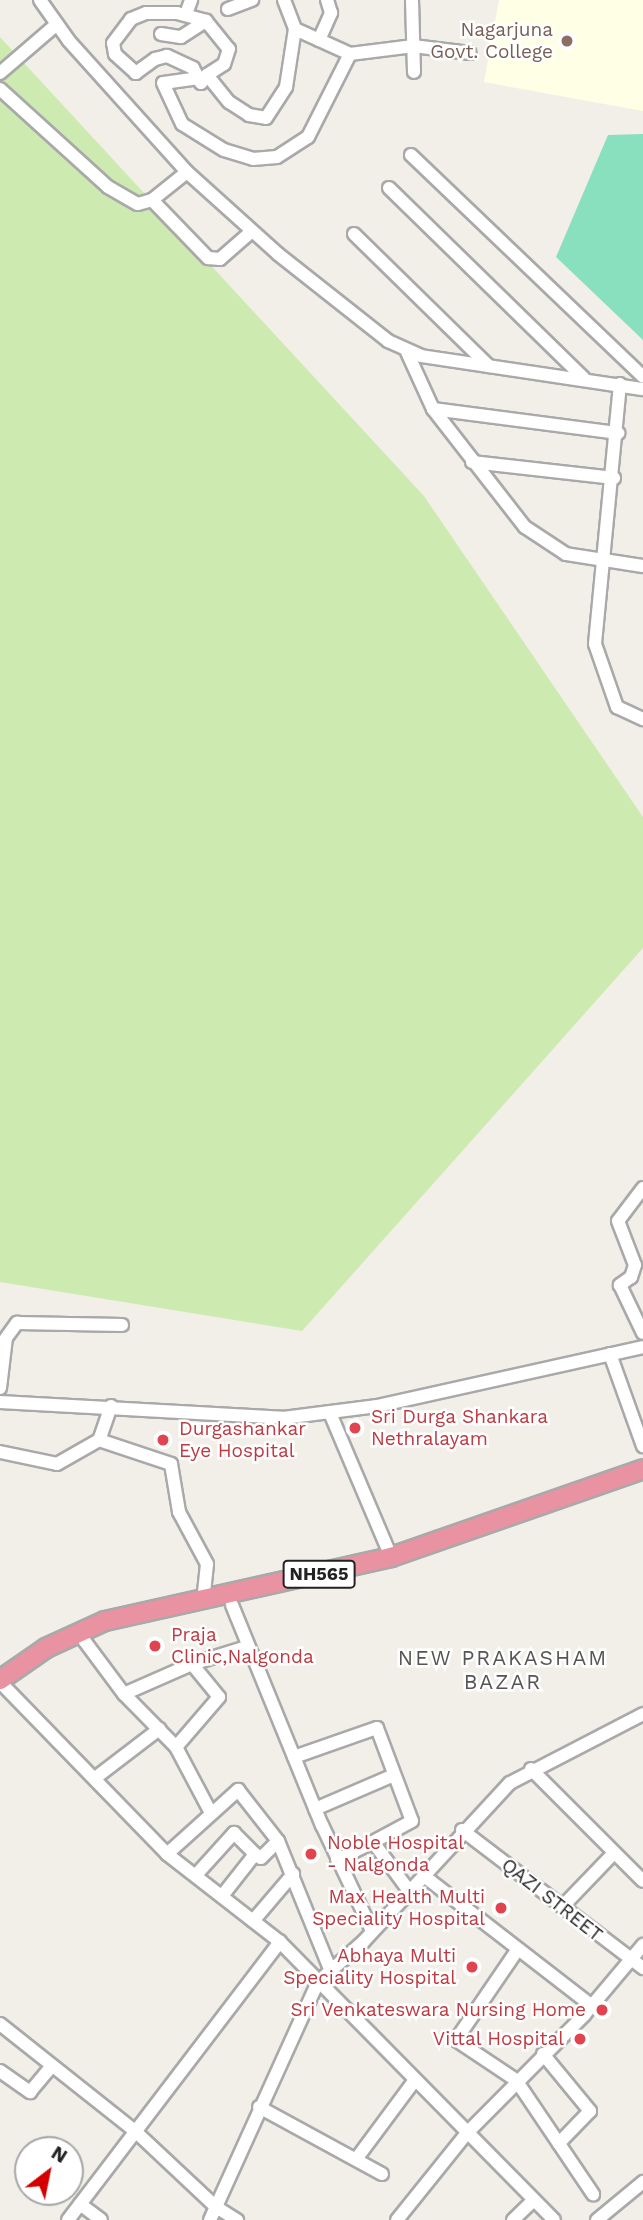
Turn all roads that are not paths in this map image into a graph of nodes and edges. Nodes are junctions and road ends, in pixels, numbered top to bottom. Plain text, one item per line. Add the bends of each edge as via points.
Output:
1 (40, 0) edge
2 (191, 0) edge
3 (252, 0) edge
4 (284, 0) edge
5 (327, 0) edge
6 (412, 0) edge
7 (228, 9) dead end
8 (187, 14) junction
9 (206, 21) junction
10 (57, 24) junction
11 (295, 29) junction
12 (161, 34) dead end
13 (319, 40) junction
14 (414, 46) junction
15 (470, 53) dead end
16 (350, 54) junction
17 (134, 56) dead end
18 (141, 69) junction
19 (414, 72) dead end
20 (0, 73) edge
21 (201, 73) junction
22 (0, 89) edge
23 (411, 155) dead end
24 (187, 172) junction
25 (389, 188) dead end
26 (152, 200) junction
27 (251, 232) junction
28 (354, 234) dead end
29 (407, 352) junction
30 (489, 366) junction
31 (643, 377) edge
32 (585, 378) junction
33 (620, 384) junction
34 (643, 389) edge
35 (433, 409) junction
36 (618, 433) junction
37 (472, 462) junction
38 (614, 478) junction
39 (603, 563) junction
40 (643, 566) edge
41 (643, 719) edge
42 (643, 1188) edge
43 (122, 1325) dead end
44 (643, 1333) edge
45 (643, 1347) edge
46 (610, 1354) junction
47 (0, 1388) edge
48 (0, 1402) edge
49 (111, 1406) junction
50 (330, 1413) junction
51 (99, 1440) junction
52 (643, 1446) edge
53 (0, 1452) edge
54 (643, 1469) edge
55 (643, 1481) edge
56 (391, 1557) junction
57 (203, 1602) junction
58 (232, 1605) junction
59 (83, 1639) junction
60 (247, 1647) junction
61 (192, 1664) junction
62 (1, 1686) edge
63 (124, 1694) junction
64 (643, 1714) edge
65 (159, 1729) junction
66 (176, 1747) junction
67 (294, 1757) junction
68 (531, 1769) junction
69 (394, 1775) junction
70 (95, 1778) junction
71 (315, 1809) junction
72 (211, 1813) junction
73 (462, 1830) junction
74 (278, 1841) junction
75 (373, 1842) junction
76 (167, 1854) junction
77 (255, 1854) junction
78 (613, 1854) junction
79 (337, 1860) junction
80 (293, 1874) junction
81 (195, 1875) junction
82 (424, 1876) junction
83 (643, 1881) edge
84 (410, 1892) junction
85 (222, 1895) junction
86 (562, 1908) junction
87 (253, 1921) junction
88 (372, 1931) junction
89 (280, 1942) junction
90 (643, 1945) edge
91 (518, 1949) junction
92 (630, 1959) junction
93 (643, 1968) edge
94 (330, 1969) junction
95 (318, 1982) junction
96 (592, 2006) junction
97 (0, 2024) edge
98 (543, 2054) junction
99 (52, 2066) junction
100 (0, 2071) edge
101 (415, 2080) junction
102 (516, 2080) junction
103 (259, 2107) junction
104 (135, 2131) junction
105 (467, 2133) junction
106 (559, 2143) junction
107 (357, 2158) junction
108 (382, 2174) dead end
109 (643, 2182) edge
110 (593, 2194) dead end
111 (84, 2199) edge
112 (534, 2200) junction
113 (83, 2206) edge
114 (216, 2207) junction
115 (101, 2220) edge
116 (210, 2220) edge
117 (237, 2220) edge
118 (397, 2220) edge
119 (513, 2220) edge
120 (554, 2220) edge
121 (597, 2220) edge

1 - 10 street
2 - 8 street
3 - 7 street
4 - 11 street
5 - 13 street via 331,13
6 - 14 street
8 - 9 street
8 - 18 street via 146,13 118,31 115,54 136,73
9 - 12 street via 181,37
9 - 21 street via 229,49 224,64
10 - 20 street
10 - 24 street
11 - 13 street
11 - 21 street via 286,87 266,118 249,115 229,102
13 - 16 street
14 - 15 street
14 - 16 street
14 - 19 street
16 - 21 street via 308,137 277,157 253,159 224,150 182,124 163,83
17 - 18 street
18 - 21 street via 167,57
22 - 26 street via 108,187 138,204
23 - 31 street
24 - 26 street
24 - 27 street
25 - 32 street
26 - 27 street via 213,261
27 - 29 street
28 - 30 street
29 - 30 street
29 - 35 street
30 - 32 street
32 - 33 street
33 - 34 street
33 - 36 street
35 - 36 street
35 - 37 street
36 - 38 street
37 - 38 street
37 - 39 street via 538,538 566,554
38 - 39 street
39 - 40 street
39 - 41 street via 595,644 617,707
42 - 44 street via 618,1221 635,1265 631,1278 620,1285
43 - 47 street via 16,1322 6,1338
45 - 46 street
46 - 50 street
46 - 52 street
48 - 49 street
49 - 50 street via 237,1418
49 - 51 street
50 - 56 street
51 - 53 street via 57,1464
51 - 57 street via 171,1464 179,1512 207,1564
54 - 56 highway, NH565
55 - 58 highway, NH565 via 398,1562
56 - 57 highway, NH565
57 - 62 highway, NH565 via 86,1628 46,1648
58 - 59 highway, NH565 via 148,1620
58 - 60 street
59 - 62 highway, NH565
59 - 63 street
60 - 61 street
60 - 67 street
61 - 63 street
61 - 66 street via 219,1696
62 - 70 street
63 - 65 street
64 - 68 street
65 - 66 street
65 - 70 street
66 - 72 street
67 - 69 street via 377,1728
67 - 71 street
68 - 73 street
68 - 78 street
69 - 71 street
69 - 75 street via 412,1821
70 - 76 street
71 - 79 street
72 - 74 street via 238,1790
72 - 76 street
73 - 82 street
73 - 86 street, QAZI STREET
74 - 77 street via 261,1858
74 - 80 street
75 - 79 street
75 - 84 street
76 - 81 street
77 - 81 street via 234,1833
77 - 85 street
78 - 83 street
78 - 86 street
79 - 88 street
80 - 87 street
80 - 94 street
81 - 85 street
82 - 84 street
82 - 91 street
84 - 88 street
85 - 87 street
86 - 92 street, QAZI STREET
87 - 89 street
88 - 94 street
89 - 95 street
89 - 104 street
90 - 92 street
91 - 96 street
91 - 102 street via 456,2040
92 - 93 street, QAZI STREET
92 - 96 street
94 - 95 street
95 - 101 street
95 - 103 street
96 - 98 street
97 - 99 street
98 - 102 street
98 - 106 street via 590,2111
99 - 100 street via 30,2092
99 - 104 street
101 - 105 street
101 - 107 street
102 - 105 street
102 - 106 street
103 - 107 street
103 - 114 street
104 - 111 street
104 - 114 street
105 - 112 street
105 - 118 street
106 - 110 street
107 - 108 street
109 - 121 street
112 - 119 street
112 - 120 street
113 - 115 street
114 - 116 street
114 - 117 street

